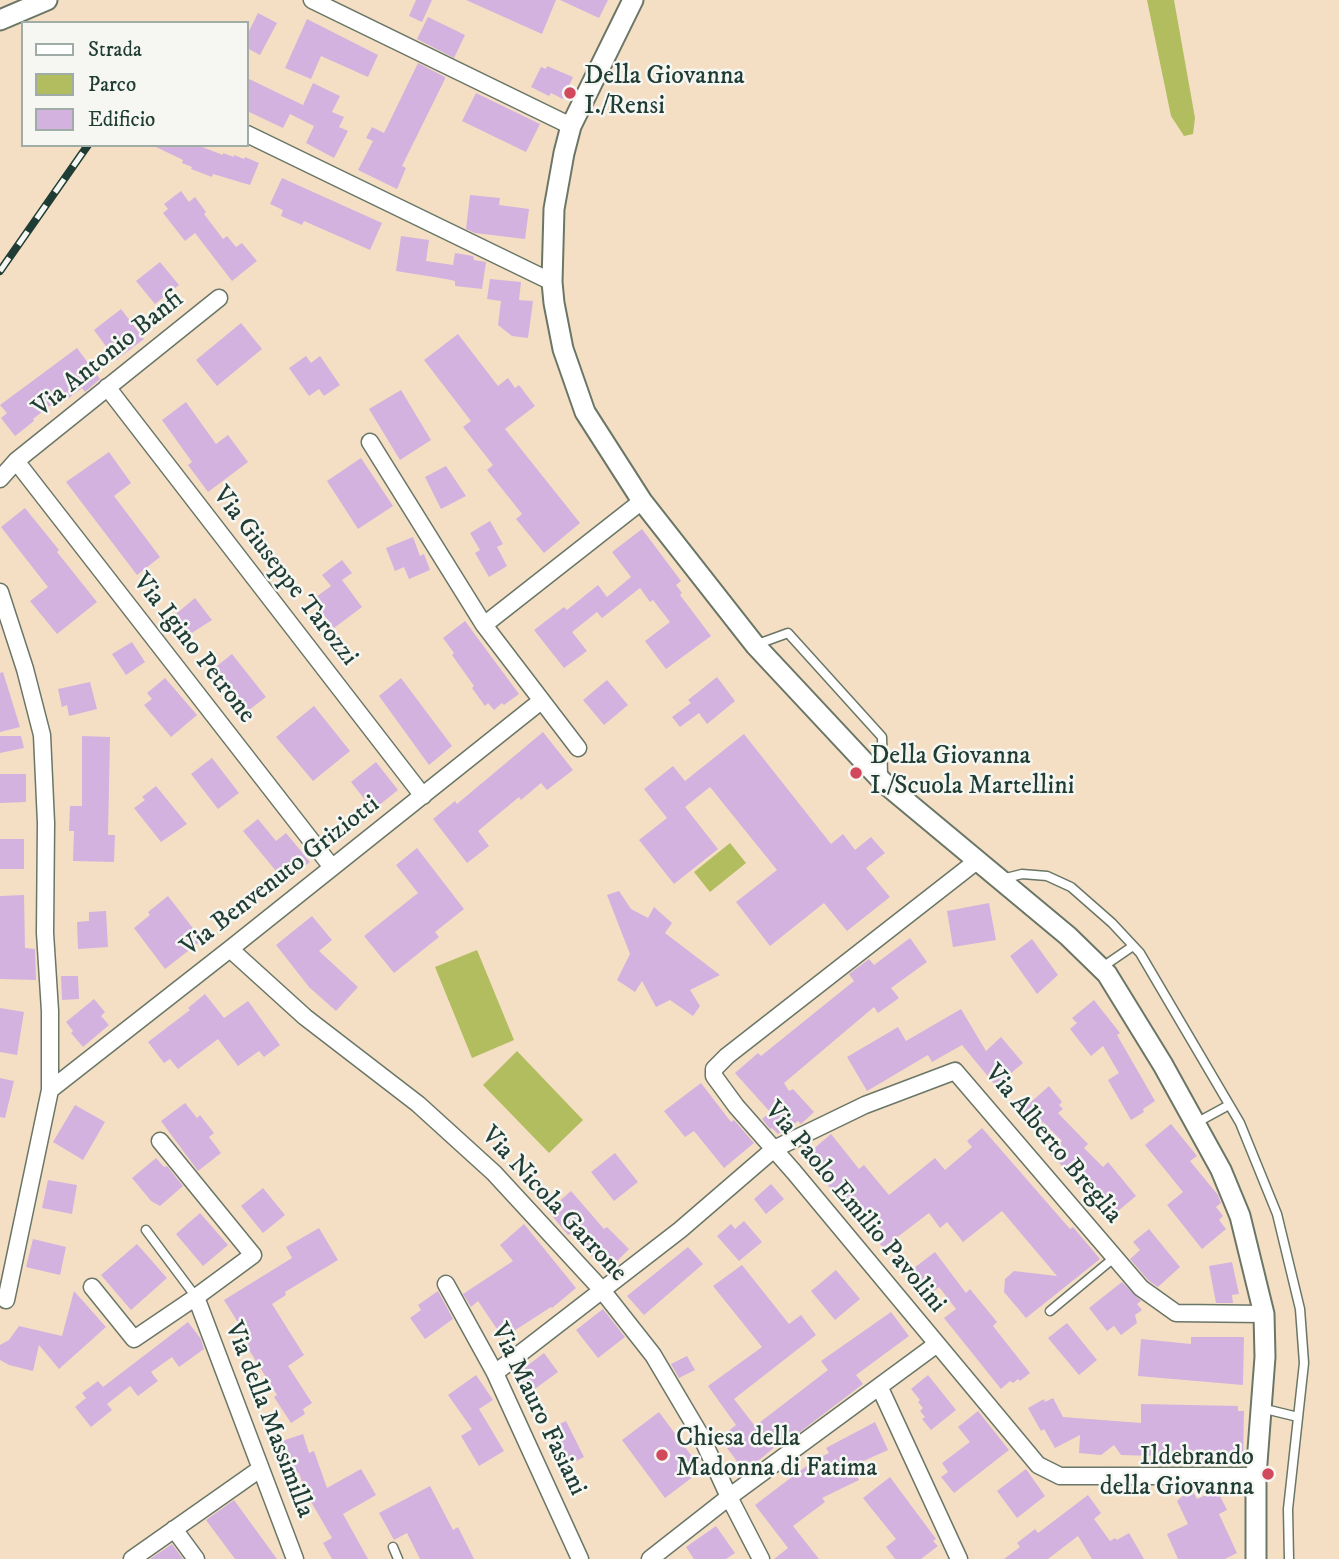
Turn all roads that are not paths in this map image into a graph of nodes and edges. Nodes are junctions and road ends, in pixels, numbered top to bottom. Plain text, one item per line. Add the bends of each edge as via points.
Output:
1 (47, 0) edge
2 (312, 0) edge
3 (633, 0) edge
4 (0, 20) edge
5 (571, 126) junction
6 (248, 134) edge
7 (552, 282) junction
8 (219, 298) dead end
9 (107, 387) junction
10 (370, 442) dead end
11 (16, 461) junction
12 (0, 479) edge
13 (642, 501) junction
14 (0, 592) edge
15 (485, 625) junction
16 (755, 645) junction
17 (541, 701) junction
18 (578, 748) dead end
19 (883, 782) junction
20 (423, 796) junction
21 (978, 860) junction
22 (331, 866) junction
23 (1001, 879) junction
24 (1133, 946) junction
25 (230, 949) junction
26 (1101, 968) junction
27 (50, 1090) junction
28 (1229, 1105) junction
29 (1196, 1123) junction
30 (160, 1141) dead end
31 (775, 1149) junction
32 (146, 1230) dead end
33 (1115, 1257) junction
34 (446, 1284) dead end
35 (92, 1287) dead end
36 (601, 1289) junction
37 (197, 1297) junction
38 (6, 1300) dead end
39 (1050, 1311) dead end
40 (1264, 1314) junction
41 (937, 1344) junction
42 (495, 1373) junction
43 (880, 1388) junction
44 (1261, 1408) junction
45 (1298, 1417) junction
46 (260, 1468) junction
47 (1256, 1476) junction
48 (729, 1497) junction
49 (174, 1529) junction
50 (393, 1547) dead end
51 (132, 1559) edge
52 (197, 1559) edge
53 (295, 1559) edge
54 (398, 1559) edge
55 (580, 1559) edge
56 (650, 1559) edge
57 (761, 1559) edge
58 (959, 1559) edge
59 (1256, 1559) edge
60 (1289, 1559) edge

1 - 4 street
2 - 5 street
3 - 5 street
5 - 7 street via 554,209
6 - 7 street
7 - 13 street via 563,349 585,412
8 - 9 street, Via Antonio Banfi
9 - 11 street, Via Antonio Banfi
9 - 20 street, Via Giuseppe Tarozzi
10 - 15 street
11 - 12 street, Via Antonio Banfi
11 - 22 street, Via Igino Petrone
13 - 15 street
13 - 16 street
14 - 27 street via 42,735
15 - 17 street
16 - 19 street
16 - 19 lane via 788,633 882,737
17 - 18 street
17 - 20 street, Via Benvenuto Griziotti
19 - 21 street
20 - 22 street, Via Benvenuto Griziotti
21 - 23 street
21 - 31 street, Via Paolo Emilio Pavolini via 714,1069 724,1090
22 - 25 street, Via Benvenuto Griziotti
23 - 24 lane via 1022,874 1047,876 1071,887
23 - 26 street
24 - 26 lane
24 - 28 lane
25 - 27 street, Via Benvenuto Griziotti
25 - 36 street, Via Nicola Garrone via 304,1017 418,1104 494,1173
26 - 29 street
27 - 38 street
28 - 29 lane
28 - 45 lane via 1277,1214 1300,1309 1304,1363
29 - 40 street via 1240,1216
30 - 37 street via 253,1255
31 - 33 street, Via Alberto Breglia via 865,1105 955,1071
31 - 36 street, Via Alberto Breglia via 716,1201
31 - 41 street, Via Paolo Emilio Pavolini
32 - 37 lane
33 - 39 lane
33 - 40 street, Via Alberto Breglia via 1141,1288 1176,1313
34 - 42 street, Via Mauro Fasiani
35 - 37 street via 134,1339
36 - 42 street, Via Alberto Breglia
36 - 48 street, Via Nicola Garrone via 653,1355 701,1436
37 - 46 street, Via della Massimilla
40 - 44 street
41 - 43 street
41 - 47 street, Via Paolo Emilio Pavolini via 1026,1453 1060,1476
42 - 55 street, Via Mauro Fasiani
43 - 48 street
43 - 58 street
44 - 45 lane
44 - 47 street
45 - 60 lane via 1288,1509
46 - 49 street
46 - 53 street, Via della Massimilla
47 - 59 street
48 - 56 street
48 - 57 street, Via Nicola Garrone
49 - 51 street
49 - 52 street
50 - 54 lane

